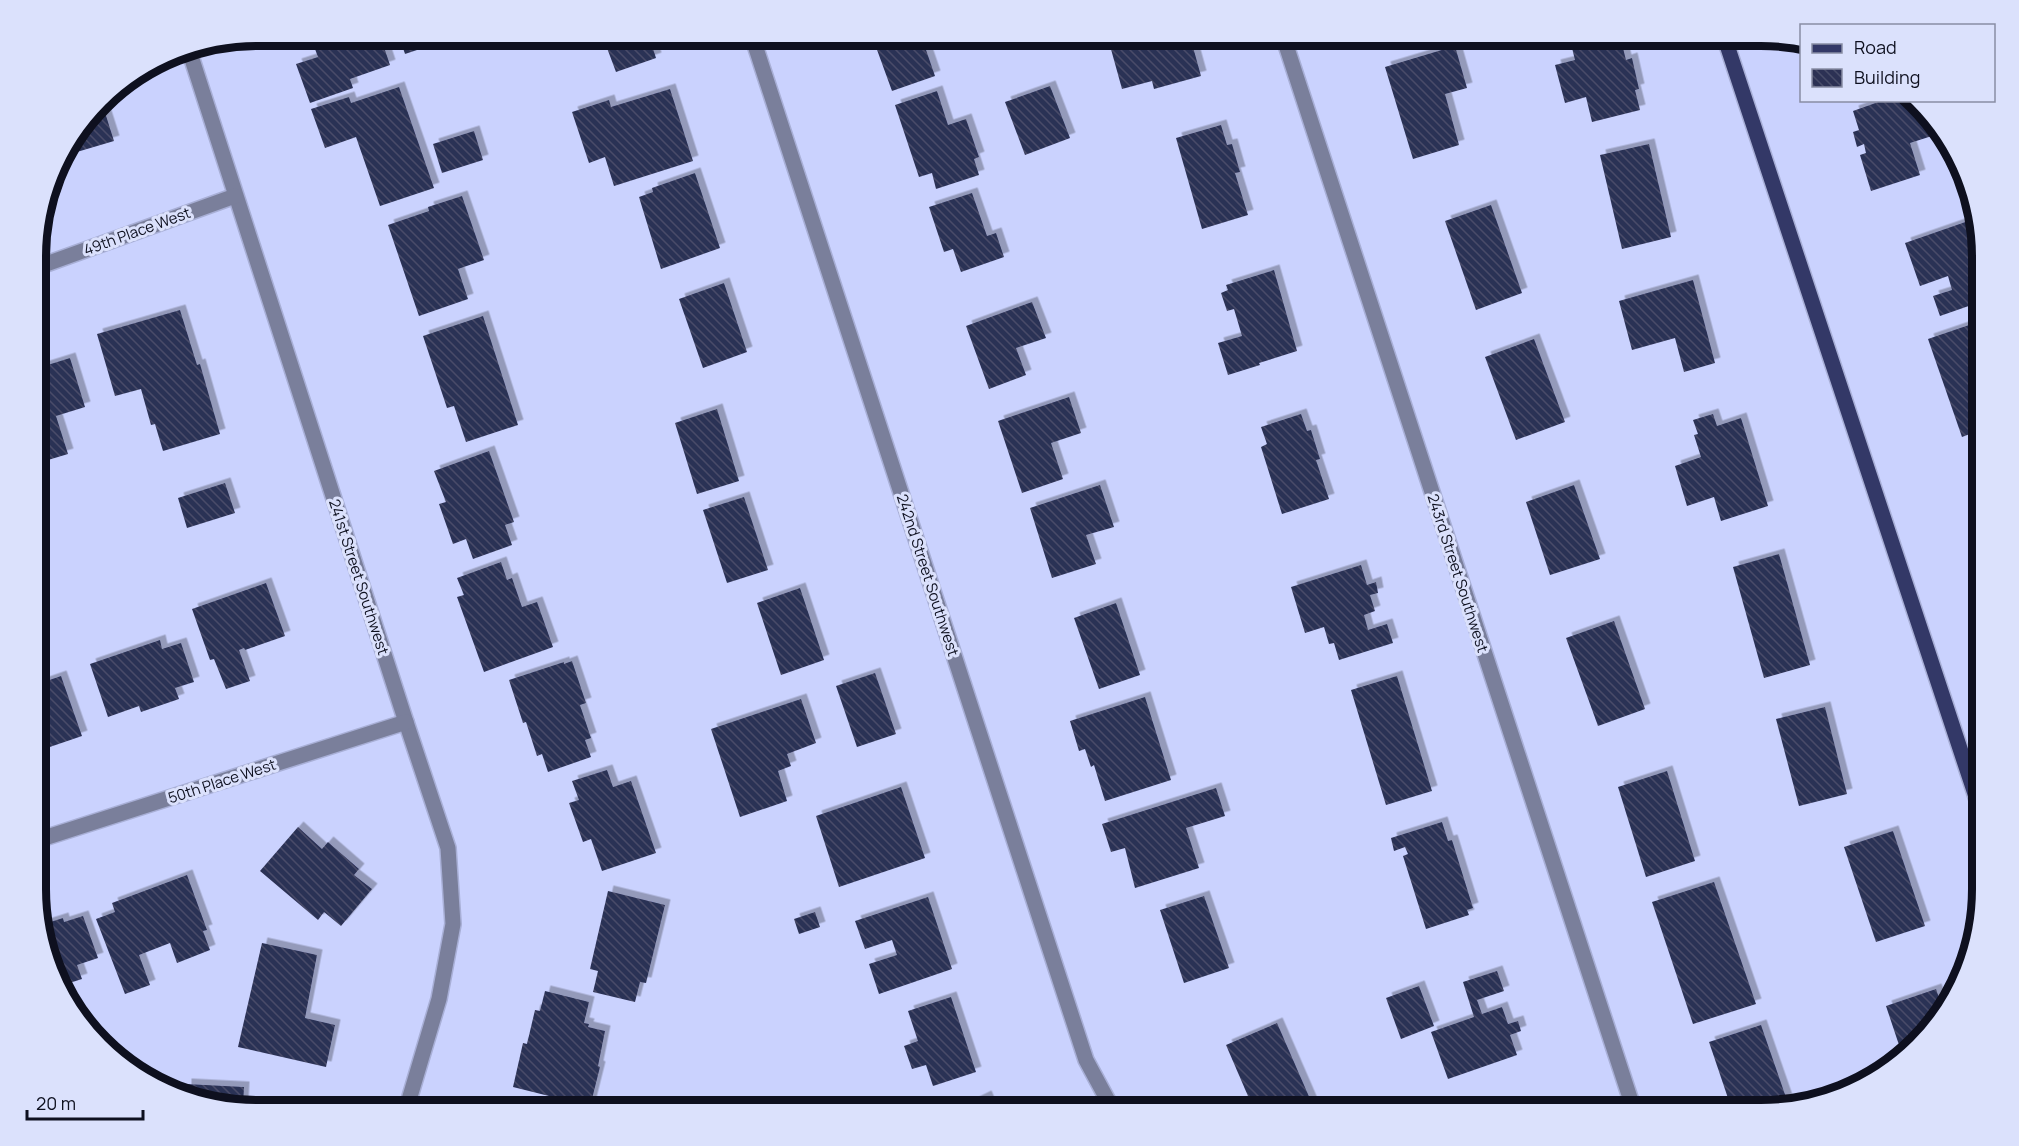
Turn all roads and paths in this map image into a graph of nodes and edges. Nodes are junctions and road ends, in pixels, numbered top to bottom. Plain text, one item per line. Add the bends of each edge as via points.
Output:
1 (1285, 46) edge
2 (1727, 46) edge
3 (755, 47) edge
4 (191, 57) edge
5 (235, 196) junction
6 (46, 264) edge
7 (406, 722) junction
8 (1972, 785) edge
9 (46, 837) edge
10 (1107, 1099) edge
11 (1630, 1099) edge
12 (409, 1100) edge

1 - 11 street, 243rd Street Southwest
2 - 8 main road
3 - 10 street, 242nd Street Southwest via 1086,1060
4 - 5 street, 241st Street Southwest
5 - 6 street, 49th Place West
5 - 7 street, 241st Street Southwest
7 - 9 street, 50th Place West
7 - 12 street, 241st Street Southwest via 448,848 453,924 439,999

